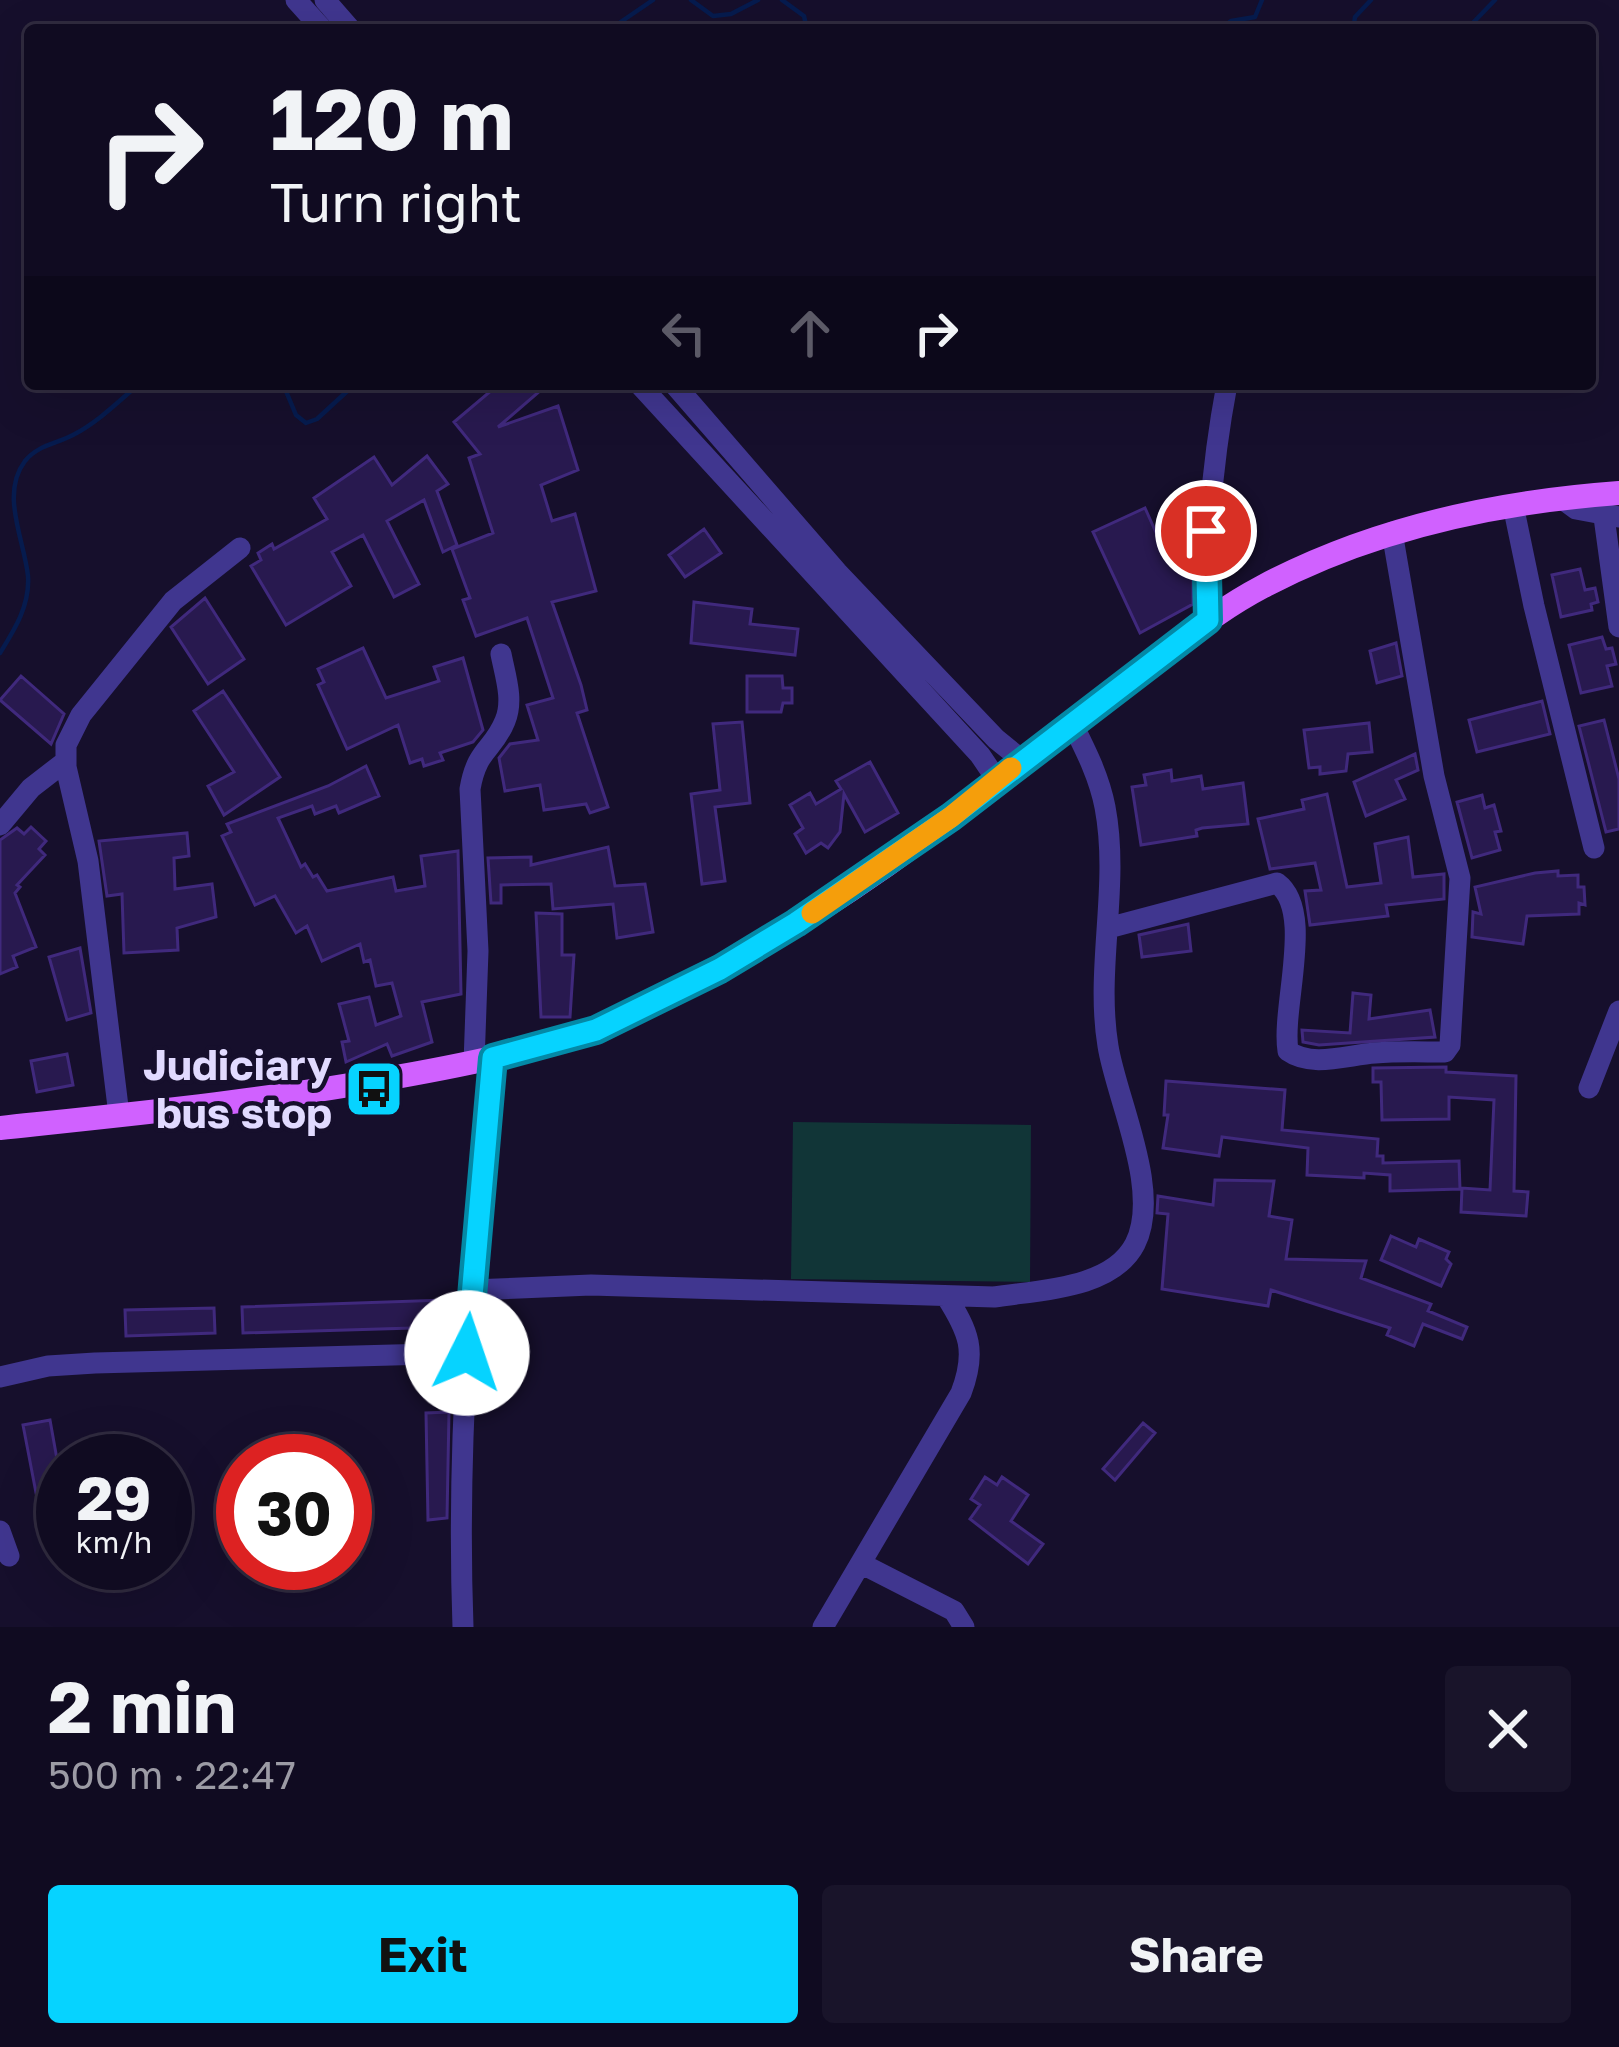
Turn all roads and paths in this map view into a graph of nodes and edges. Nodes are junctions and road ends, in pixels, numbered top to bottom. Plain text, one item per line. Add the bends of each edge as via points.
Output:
1 (296, 0) edge
2 (325, 0) edge
3 (318, 24) edge
4 (346, 24) edge
5 (645, 390) edge
6 (679, 390) edge
7 (1226, 390) edge
8 (1619, 493) edge
9 (1561, 498) junction
10 (1513, 505) junction
11 (1611, 517) edge
12 (1392, 532) junction
13 (240, 548) dead end
14 (1208, 620) junction
15 (1619, 627) edge
16 (501, 654) dead end
17 (1071, 721) junction
18 (1022, 760) junction
19 (66, 761) junction
20 (997, 780) junction
21 (0, 825) edge
22 (1594, 848) dead end
23 (1108, 928) junction
24 (1619, 1010) edge
25 (484, 1061) junction
26 (1588, 1088) dead end
27 (119, 1115) junction
28 (0, 1128) edge
29 (472, 1290) junction
30 (946, 1295) junction
31 (467, 1353) junction
32 (0, 1377) edge
33 (0, 1531) edge
34 (9, 1556) dead end
35 (862, 1564) junction
36 (463, 1627) edge
37 (823, 1627) edge
38 (964, 1627) edge

1 - 3 street
2 - 4 street
5 - 20 street
6 - 18 street via 838,572
7 - 14 street via 1206,531
8 - 9 main road
9 - 10 main road
9 - 11 street
10 - 12 main road
10 - 22 street
11 - 15 street
12 - 14 main road via 1261,587
12 - 23 street via 1460,878 1445,1052 1298,1059 1288,1051 1294,911 1276,883
13 - 19 street via 173,602 82,715
14 - 17 main road
16 - 25 street via 507,719 474,763 470,789
17 - 18 main road
17 - 23 street via 1106,810
18 - 20 main road
19 - 21 street
19 - 27 street via 88,861
20 - 25 main road via 720,969 596,1030
23 - 30 street via 1103,1012 1139,1165 1138,1240 1122,1264 1099,1276 994,1297
24 - 26 street
25 - 27 main road
25 - 29 street
27 - 28 main road
29 - 30 street via 592,1285
29 - 31 street
30 - 35 street via 965,1326 971,1366
31 - 32 street via 95,1363
31 - 36 street
33 - 34 street
35 - 37 street
35 - 38 street via 954,1611

